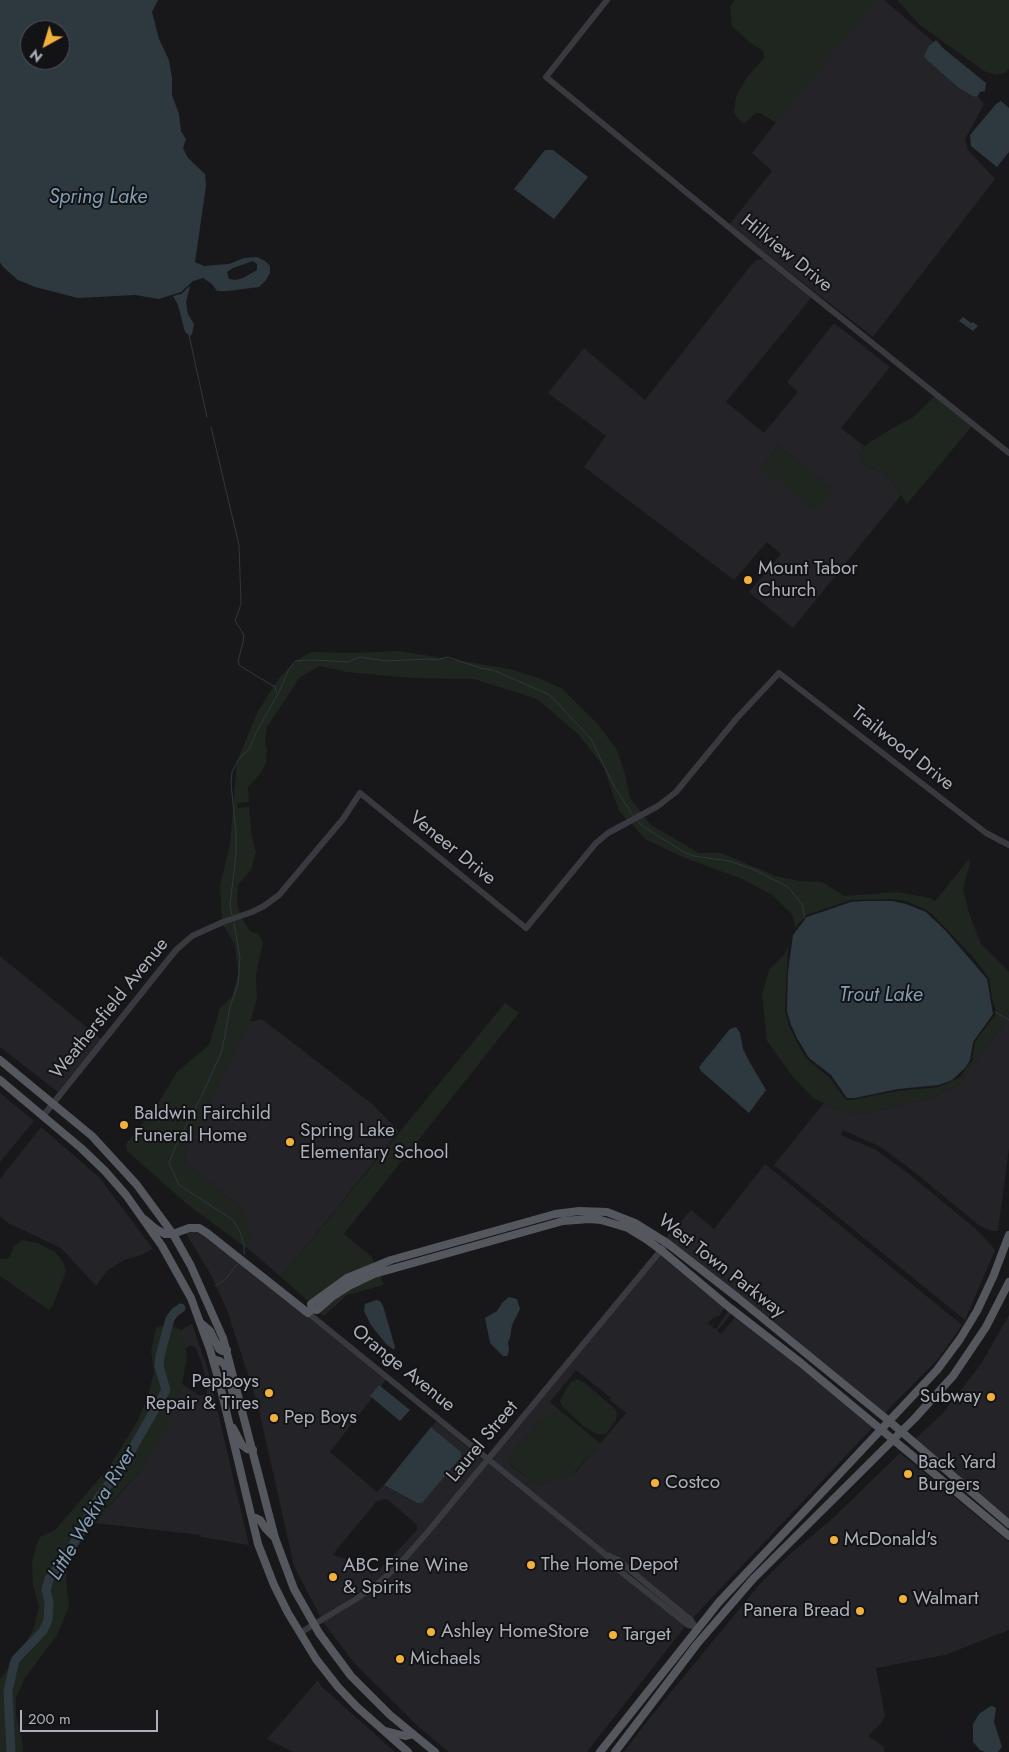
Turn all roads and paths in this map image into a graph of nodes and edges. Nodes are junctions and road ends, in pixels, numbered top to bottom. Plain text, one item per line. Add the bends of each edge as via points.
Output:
1 (608, 0) edge
2 (1009, 453) edge
3 (360, 793) joint
4 (627, 823) joint
5 (1009, 845) edge
6 (0, 1060) edge
7 (0, 1080) edge
8 (52, 1103) junction
9 (43, 1116) junction
10 (144, 1219) junction
11 (173, 1234) junction
12 (1009, 1235) edge
13 (667, 1243) junction
14 (661, 1250) junction
15 (1009, 1282) edge
16 (310, 1311) junction
17 (201, 1323) junction
18 (226, 1350) junction
19 (213, 1359) junction
20 (240, 1401) junction
21 (889, 1421) junction
22 (230, 1425) junction
23 (882, 1429) junction
24 (900, 1432) junction
25 (894, 1439) junction
26 (253, 1450) junction
27 (488, 1460) junction
28 (803, 1512) junction
29 (252, 1519) junction
30 (1009, 1524) edge
31 (790, 1526) junction
32 (796, 1535) junction
33 (1009, 1536) edge
34 (275, 1538) junction
35 (781, 1551) junction
36 (314, 1624) junction
37 (695, 1627) junction
38 (300, 1634) junction
39 (704, 1635) junction
40 (633, 1710) junction
41 (379, 1728) junction
42 (413, 1734) junction
43 (625, 1739) junction
44 (408, 1752) edge
45 (435, 1752) edge
46 (600, 1752) edge
47 (615, 1752) edge

1 - 2 street, Hillview Drive via 546,77
3 - 4 street, Veneer Drive via 526,928 592,847
3 - 8 street, Weathersfield Avenue via 343,819 278,895 252,912 192,936 176,950
4 - 5 street, Trailwood Drive via 676,792 779,673 986,833
6 - 8 main road
7 - 9 main road
8 - 9 street, Weathersfield Avenue
8 - 11 main road via 117,1161
9 - 10 main road via 105,1171
10 - 11 main road via 165,1234
10 - 17 main road via 162,1246
11 - 16 main road, Orange Avenue via 199,1228
11 - 18 main road via 204,1294
12 - 21 main road via 986,1294 960,1339 929,1379
13 - 14 street, Laurel Street
13 - 16 main road, West Town Parkway via 635,1223 607,1212 579,1210 554,1214 370,1267 329,1290 311,1304
13 - 21 main road, West Town Parkway
14 - 16 main road, West Town Parkway via 614,1223 589,1219 563,1221 374,1274 349,1286 317,1310
14 - 23 main road, West Town Parkway
14 - 27 street, Laurel Street
15 - 24 main road via 993,1316 967,1357 933,1399
16 - 27 street, Orange Avenue
17 - 18 main road via 210,1331 219,1349
17 - 19 main road
18 - 20 main road
19 - 20 main road via 225,1364 234,1394
19 - 22 main road
20 - 26 main road
21 - 23 main road
21 - 24 main road, West Town Parkway
22 - 26 main road via 242,1445
22 - 29 main road
23 - 25 main road, West Town Parkway
23 - 28 main road
24 - 25 main road
24 - 30 main road, West Town Parkway
25 - 32 main road
25 - 33 main road, West Town Parkway
26 - 34 main road
27 - 36 street, Laurel Street via 398,1566 356,1599
27 - 37 street, Orange Avenue via 606,1555 618,1560 691,1620
28 - 31 main road
28 - 32 main road
29 - 34 main road via 260,1520
29 - 38 main road via 272,1578
31 - 35 main road
31 - 37 main road
32 - 35 main road
34 - 36 main road via 294,1589
35 - 39 main road
36 - 38 street, Laurel Street
36 - 42 main road via 351,1676 390,1716
37 - 39 street, Orange Avenue
37 - 40 main road
38 - 41 main road via 338,1687
39 - 43 main road
40 - 43 main road
40 - 46 main road
41 - 42 main road via 405,1736
41 - 44 main road
42 - 45 main road
43 - 47 main road

